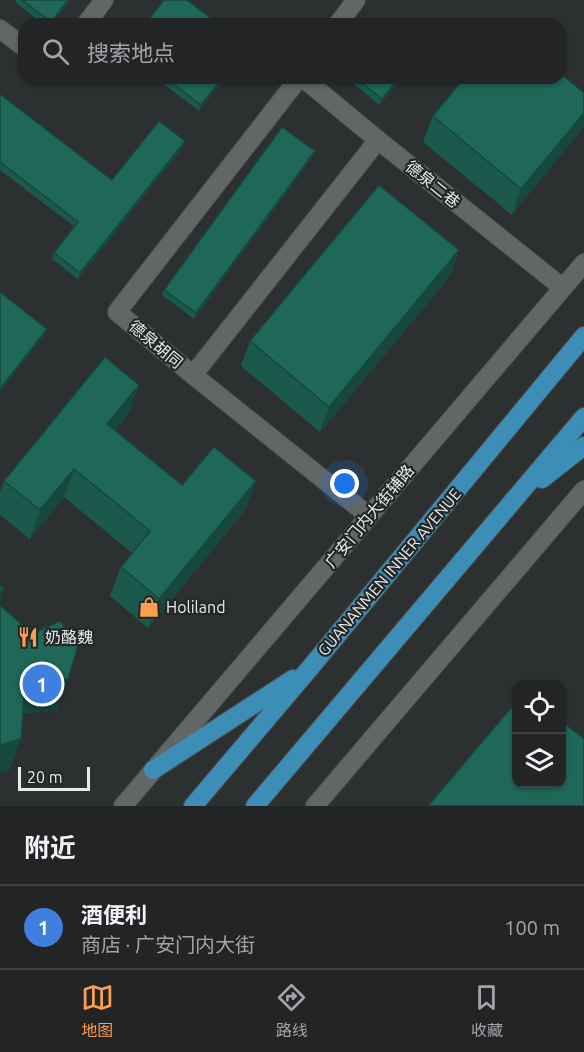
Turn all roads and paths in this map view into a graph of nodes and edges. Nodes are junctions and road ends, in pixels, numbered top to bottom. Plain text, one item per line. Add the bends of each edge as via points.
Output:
1 (104, 0) edge
2 (356, 0) edge
3 (90, 18) edge
4 (342, 18) edge
5 (0, 29) edge
6 (18, 42) edge
7 (296, 84) edge
8 (308, 84) edge
9 (378, 140) junction
10 (584, 263) edge
11 (563, 288) junction
12 (584, 336) edge
13 (193, 375) junction
14 (584, 417) edge
15 (584, 446) edge
16 (584, 490) edge
17 (510, 504) junction
18 (369, 516) junction
19 (310, 668) junction
20 (153, 770) junction
21 (123, 806) edge
22 (193, 806) edge
23 (255, 806) edge
24 (315, 806) edge

1 - 3 street
2 - 4 street
5 - 6 street
7 - 13 street, 德泉胡同 via 117,312
8 - 9 street, 德泉二巷
9 - 11 street, 德泉二巷
9 - 13 street
10 - 11 street, 广安门内大街辅路
11 - 18 street, 广安门内大街辅路
12 - 19 main road, GUANANMEN INNER AVENUE
13 - 18 street, 德泉胡同
14 - 17 main road
15 - 17 main road
16 - 24 street
17 - 23 main road
18 - 20 street, 广安门内大街辅路
19 - 20 main road
19 - 22 main road, GUANANMEN INNER AVENUE
20 - 21 street, 广安门内大街辅路

